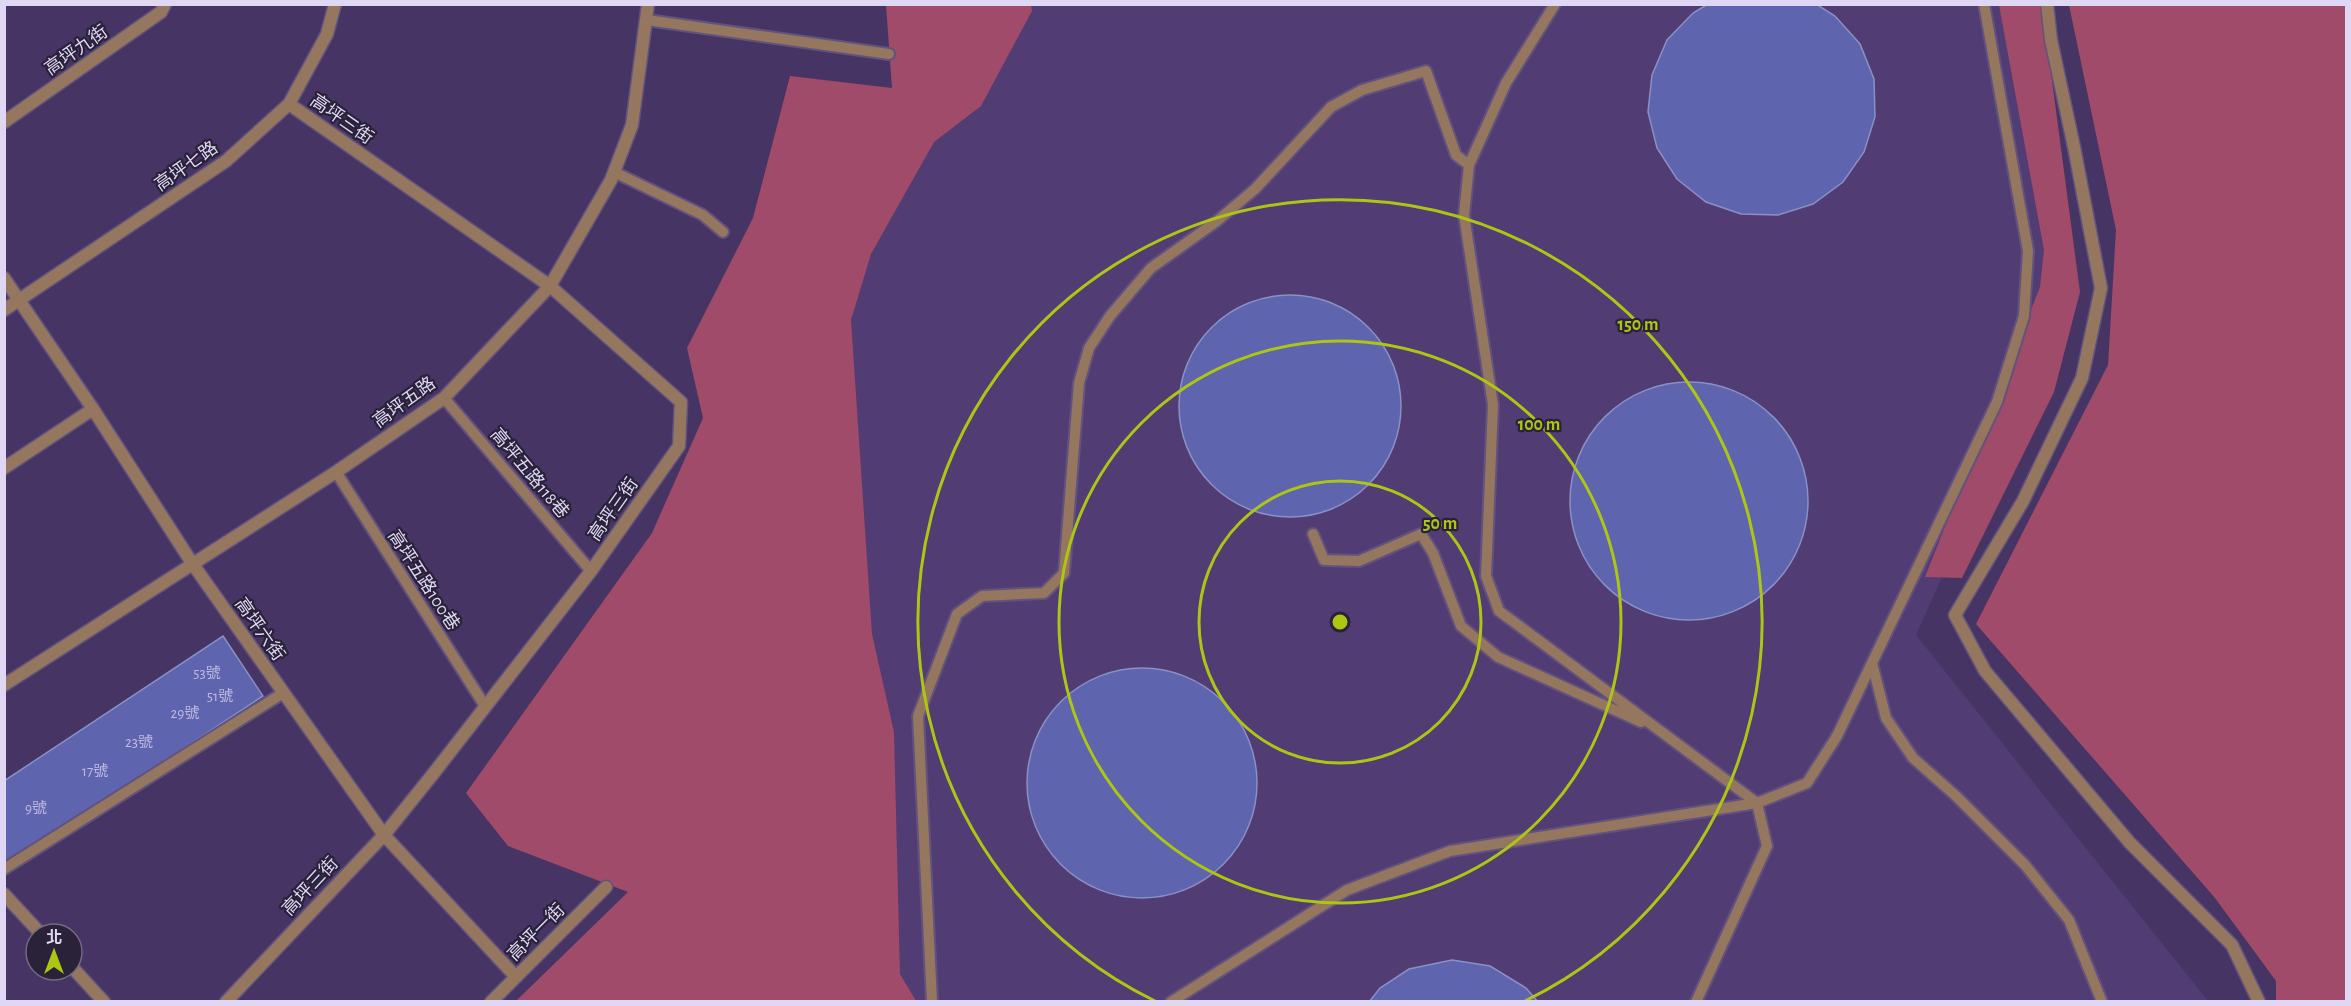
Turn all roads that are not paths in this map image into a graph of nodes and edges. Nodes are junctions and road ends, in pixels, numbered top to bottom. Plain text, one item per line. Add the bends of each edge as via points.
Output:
1 (165, 4) edge
2 (334, 4) edge
3 (648, 4) edge
4 (1555, 4) edge
5 (1984, 4) edge
6 (2047, 4) edge
7 (647, 20) junction
8 (889, 54) dead end
9 (289, 104) junction
10 (4, 122) edge
11 (1469, 165) junction
12 (614, 172) junction
13 (723, 232) dead end
14 (4, 278) edge
15 (550, 286) junction
16 (18, 301) junction
17 (4, 310) edge
18 (444, 398) junction
19 (93, 410) junction
20 (4, 468) edge
21 (336, 472) junction
22 (1313, 534) dead end
23 (192, 563) junction
24 (591, 571) junction
25 (1872, 663) junction
26 (4, 685) edge
27 (283, 693) junction
28 (485, 706) junction
29 (1660, 731) junction
30 (1757, 802) junction
31 (384, 835) junction
32 (4, 868) edge
33 (606, 887) dead end
34 (4, 894) edge
35 (30, 922) edge
36 (516, 977) junction
37 (84, 980) edge
38 (104, 1002) edge
39 (226, 1002) edge
40 (491, 1002) edge
41 (932, 1002) edge
42 (1171, 1002) edge
43 (1696, 1002) edge
44 (2102, 1002) edge
45 (2259, 1002) edge

1 - 10 street, 高坪九街 via 161,12
2 - 9 street, 高坪七路 via 327,34
3 - 7 street, 高坪五路
4 - 11 lane via 1506,82
5 - 25 lane via 2028,251 2024,316 1997,402
6 - 45 street via 2101,288 2082,378 2023,501 1955,615 1993,680 2130,843 2232,945
7 - 8 lane
7 - 12 street, 高坪五路 via 632,125
9 - 15 street, 高坪三街
9 - 16 street, 高坪七路 via 226,161
11 - 29 lane via 1464,215 1493,405 1486,576 1498,610
11 - 41 lane via 1456,154 1426,71 1362,90 1331,107 1255,189 1151,268 1110,316 1089,348 1079,383 1064,573 1044,593 982,596 957,614 918,717
12 - 13 lane via 703,215
12 - 15 street, 高坪五路
14 - 16 street, 高坪六街
15 - 18 street, 高坪五路
15 - 24 street, 高坪三街 via 681,402 680,446
16 - 17 street, 高坪七路
16 - 19 street, 高坪六街
18 - 21 street, 高坪五路
18 - 24 lane, 高坪五路118巷
19 - 20 street
19 - 23 street, 高坪六街
21 - 23 street, 高坪五路
21 - 28 lane, 高坪五路100巷
22 - 29 lane via 1324,560 1359,561 1421,534 1433,554 1461,626 1498,657
23 - 26 street, 高坪五路
23 - 27 street, 高坪六街
24 - 28 street, 高坪三街
25 - 30 lane via 1837,736 1807,783
25 - 44 lane via 1886,718 1912,758 2025,865 2068,920
27 - 31 street, 高坪六街
27 - 32 lane
28 - 31 street, 高坪三街
29 - 30 lane
30 - 42 lane via 1450,851 1347,890
30 - 43 lane via 1767,846
31 - 36 street, 高坪六街
31 - 39 street, 高坪三街
33 - 36 street, 高坪一街
34 - 35 street
36 - 40 street, 高坪一街
37 - 38 street

